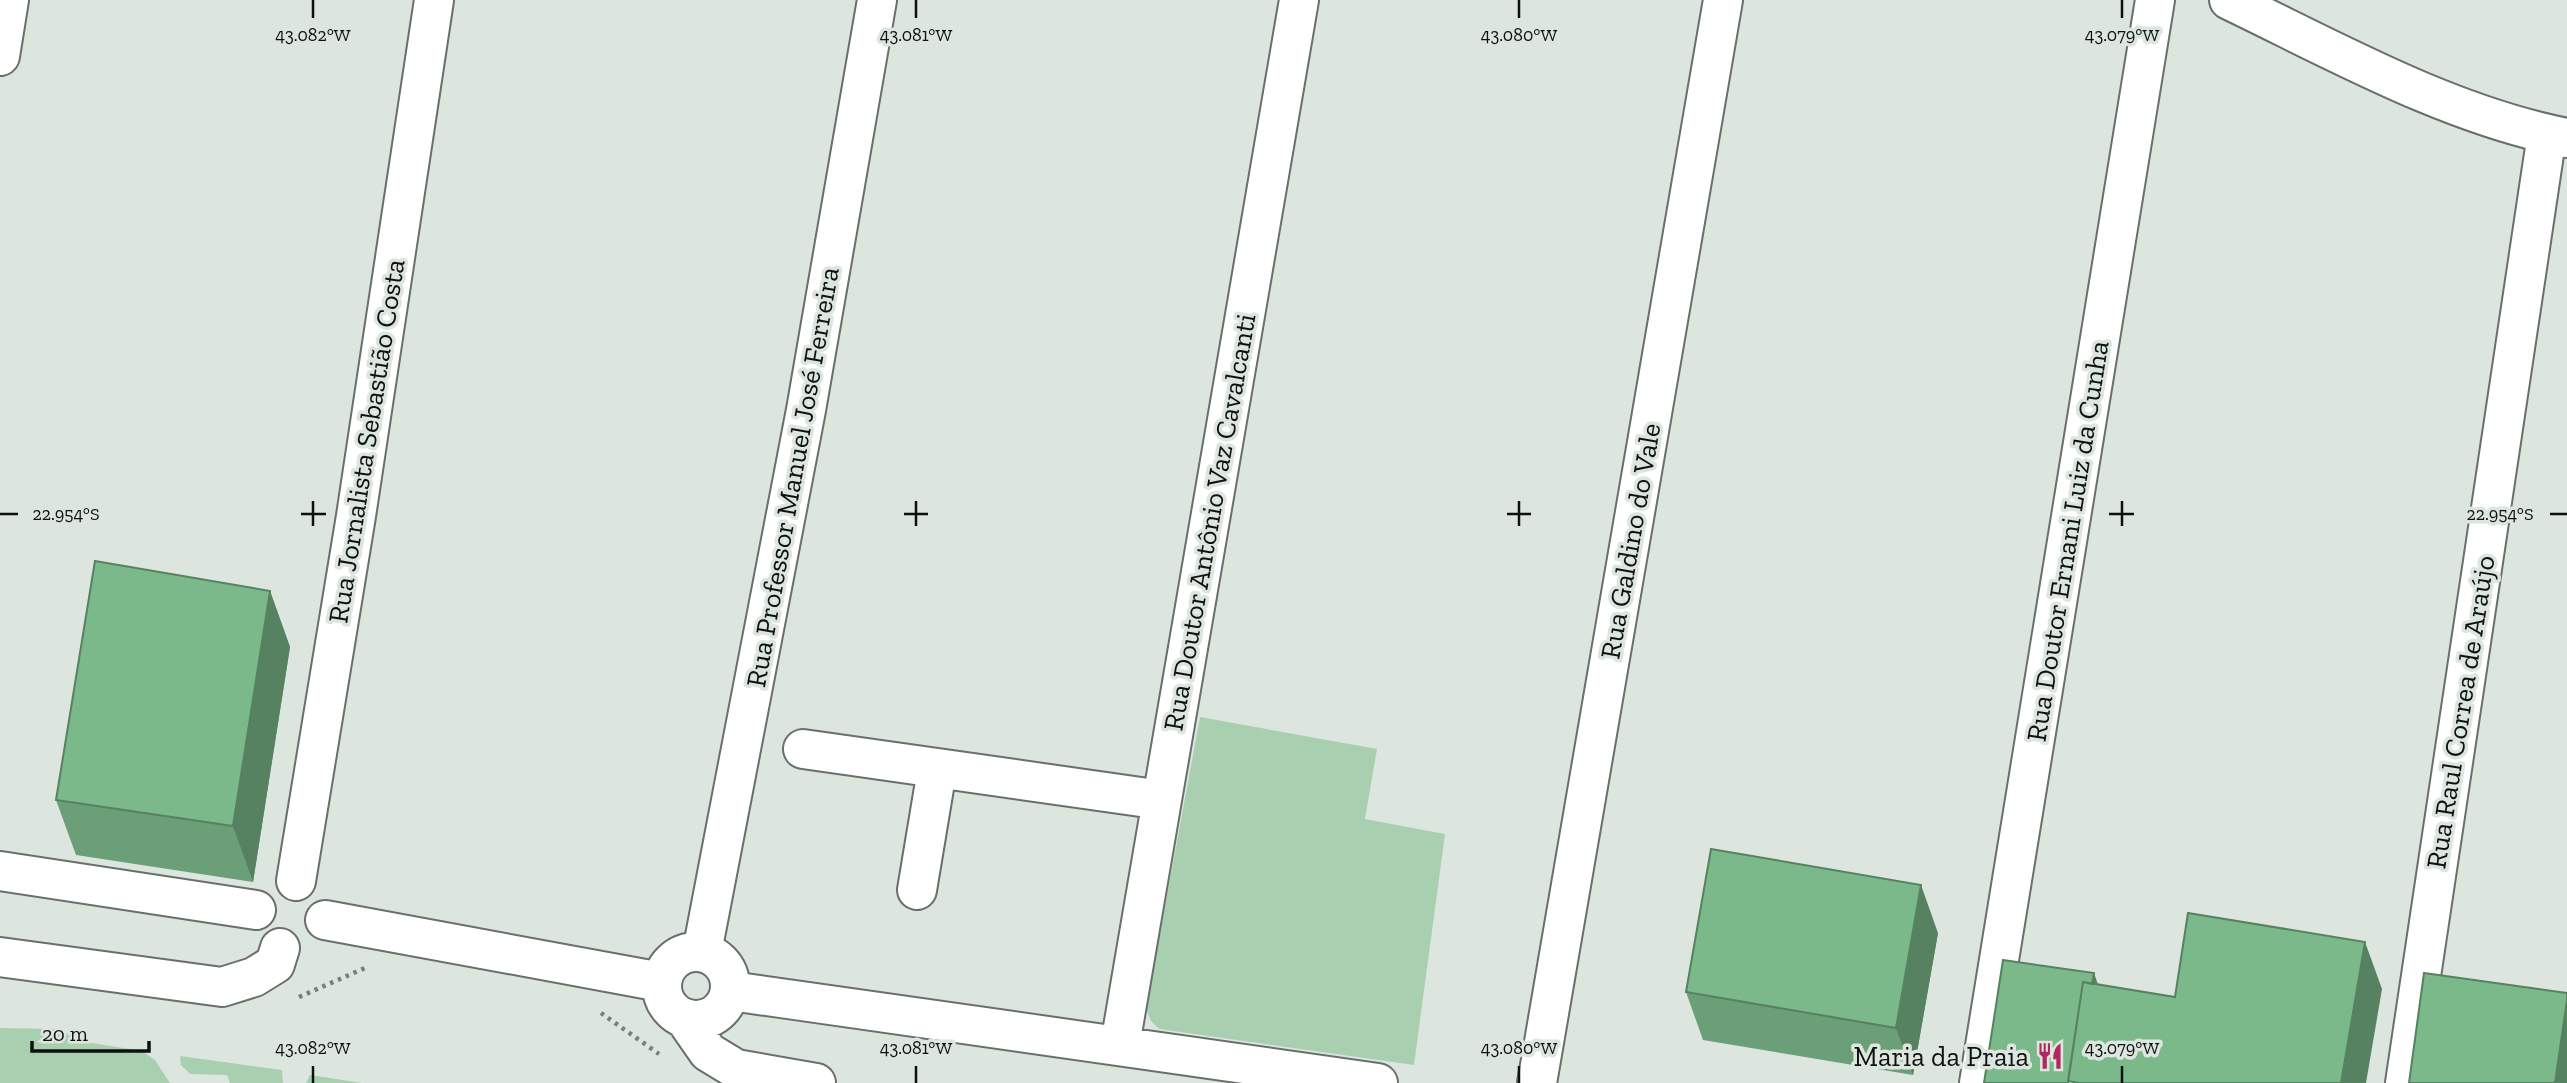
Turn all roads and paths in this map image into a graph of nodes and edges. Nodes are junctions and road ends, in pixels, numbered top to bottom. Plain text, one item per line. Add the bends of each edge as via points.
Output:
1 (9, 0) edge
2 (434, 0) edge
3 (877, 0) edge
4 (1299, 0) edge
5 (1723, 0) edge
6 (2155, 0) edge
7 (2229, 0) edge
8 (0, 55) edge
9 (2557, 136) edge
10 (803, 749) dead end
11 (937, 770) junction
12 (1162, 800) junction
13 (0, 872) edge
14 (296, 881) junction
15 (917, 890) dead end
16 (256, 910) junction
17 (325, 920) junction
18 (280, 948) junction
19 (702, 952) junction
20 (0, 957) edge
21 (374, 964) dead end
22 (661, 982) junction
23 (731, 991) junction
24 (287, 1002) dead end
25 (590, 1005) dead end
26 (685, 1019) junction
27 (1120, 1045) junction
28 (666, 1060) dead end
29 (816, 1083) edge
30 (1378, 1083) edge
31 (1537, 1083) edge
32 (1979, 1083) edge
33 (2404, 1083) edge

1 - 8 street
2 - 14 street, Rua Jornalista Sebastião Costa
3 - 19 street, Rua Professor Manuel José Ferreira via 804,424
4 - 12 street, Rua Doutor Antônio Vaz Cavalcanti
5 - 31 street, Rua Galdino do Vale
6 - 32 street, Rua Doutor Ernani Luiz da Cunha
7 - 9 street via 2487,117
9 - 33 street, Rua Raul Correa de Araújo
10 - 11 street
11 - 12 street
11 - 15 street
12 - 27 street, Rua Doutor Antônio Vaz Cavalcanti
13 - 16 street
14 - 16 street via 278,883 263,894
14 - 17 street via 318,894
16 - 18 street via 261,934
17 - 18 street via 317,938 300,948
17 - 22 street
18 - 20 street via 275,964 254,977 222,987
19 - 22 street via 684,954 668,965
19 - 23 street via 724,966
21 - 24 path
22 - 26 street via 667,1007
23 - 26 street via 723,1009 708,1019
23 - 27 street
25 - 28 path
26 - 29 street via 708,1052 736,1069
27 - 30 street

